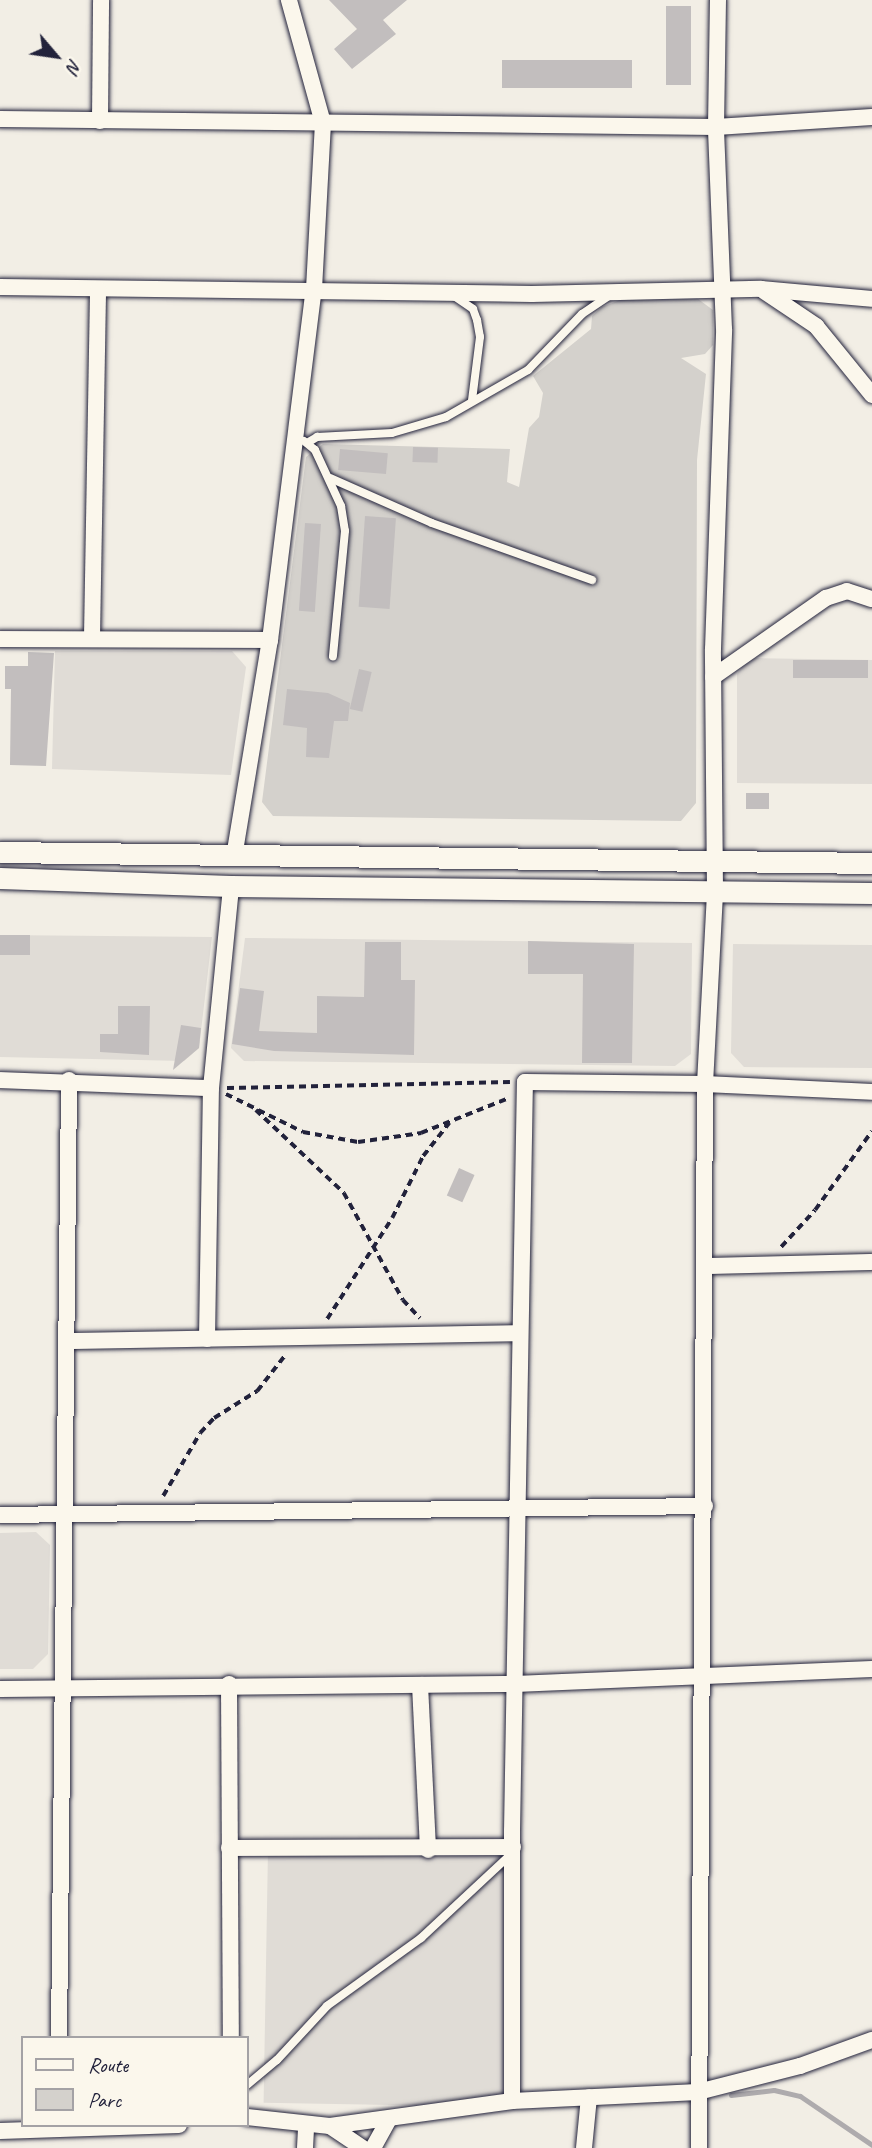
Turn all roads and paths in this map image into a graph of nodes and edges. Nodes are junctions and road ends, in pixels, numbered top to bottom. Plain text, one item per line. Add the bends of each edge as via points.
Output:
1 (100, 0) edge
2 (289, 0) edge
3 (718, 0) edge
4 (872, 117) edge
5 (0, 119) edge
6 (100, 121) junction
7 (323, 123) junction
8 (716, 127) junction
9 (0, 287) edge
10 (98, 289) junction
11 (314, 289) junction
12 (761, 289) junction
13 (724, 290) junction
14 (445, 291) junction
15 (615, 293) junction
16 (872, 299) edge
17 (872, 395) edge
18 (471, 400) junction
19 (301, 439) junction
20 (330, 478) junction
21 (592, 580) dead end
22 (872, 599) edge
23 (92, 638) junction
24 (0, 639) edge
25 (270, 640) junction
26 (333, 656) dead end
27 (713, 677) junction
28 (0, 852) edge
29 (234, 857) junction
30 (715, 860) junction
31 (872, 863) edge
32 (0, 878) edge
33 (231, 886) junction
34 (715, 891) junction
35 (872, 893) edge
36 (0, 1080) edge
37 (69, 1080) junction
38 (705, 1084) junction
39 (524, 1087) junction
40 (211, 1088) junction
41 (872, 1092) edge
42 (251, 1106) junction
43 (872, 1130) edge
44 (872, 1262) edge
45 (758, 1264) junction
46 (707, 1266) junction
47 (520, 1333) junction
48 (443, 1334) junction
49 (207, 1339) junction
50 (67, 1341) junction
51 (705, 1506) junction
52 (517, 1507) junction
53 (65, 1514) junction
54 (0, 1515) edge
55 (872, 1669) edge
56 (704, 1675) junction
57 (229, 1684) junction
58 (515, 1684) junction
59 (420, 1685) junction
60 (62, 1687) junction
61 (0, 1689) edge
62 (229, 1848) junction
63 (428, 1850) junction
64 (513, 1850) junction
65 (59, 2036) edge
66 (231, 2036) edge
67 (872, 2040) edge
68 (248, 2084) edge
69 (698, 2092) junction
70 (589, 2097) junction
71 (512, 2101) junction
72 (248, 2117) edge
73 (387, 2121) junction
74 (306, 2126) junction
75 (330, 2126) junction
76 (49, 2127) edge
77 (0, 2131) edge
78 (305, 2148) edge
79 (363, 2148) edge
80 (373, 2148) edge
81 (584, 2148) edge
82 (699, 2148) edge

1 - 6 street
2 - 7 street
3 - 8 street
4 - 8 street
5 - 6 street
6 - 7 street
7 - 8 street
7 - 11 street
8 - 13 street
9 - 10 street
10 - 11 street
10 - 23 street
11 - 14 street
11 - 19 street
12 - 13 street
12 - 16 street
12 - 17 street via 816,326
13 - 15 street
13 - 27 street
14 - 15 street
14 - 18 lane via 473,309 477,320 480,337
15 - 18 lane via 582,314 528,370
18 - 19 lane via 424,426 392,433
19 - 20 lane
19 - 25 street
20 - 21 lane via 432,523
20 - 26 lane via 345,531
22 - 27 street via 846,591 826,597
23 - 24 street
23 - 25 street
25 - 29 street
27 - 30 street
28 - 29 street
29 - 30 street
30 - 31 street
30 - 34 street
32 - 33 street
33 - 34 street
33 - 40 street
34 - 35 street
34 - 38 street
36 - 37 street
37 - 40 street
37 - 50 street
38 - 39 street
38 - 41 street
38 - 46 street
39 - 40 path
39 - 42 path via 421,1133 358,1142 303,1132
39 - 47 street
40 - 42 path
40 - 49 street
42 - 48 path via 344,1193 403,1300
43 - 45 path via 790,1241
44 - 45 street
45 - 46 street
46 - 51 street
47 - 48 street
47 - 52 street
48 - 49 street
49 - 50 street
50 - 53 street
51 - 52 street
51 - 56 street
52 - 53 street
52 - 58 street
53 - 54 street
53 - 60 street
55 - 56 street
56 - 58 street
56 - 69 street
57 - 59 street
57 - 60 street
57 - 62 street
58 - 59 street
58 - 64 street
59 - 63 street
60 - 61 street
60 - 65 street
62 - 63 street
62 - 66 street
63 - 64 street
64 - 68 lane via 421,1938 327,2006
64 - 71 street
67 - 69 street via 800,2066
69 - 70 street
69 - 82 street
70 - 71 street
70 - 81 street
71 - 73 street
72 - 74 street
73 - 75 street
73 - 80 street
74 - 75 street
74 - 78 street
75 - 79 street
76 - 77 street

